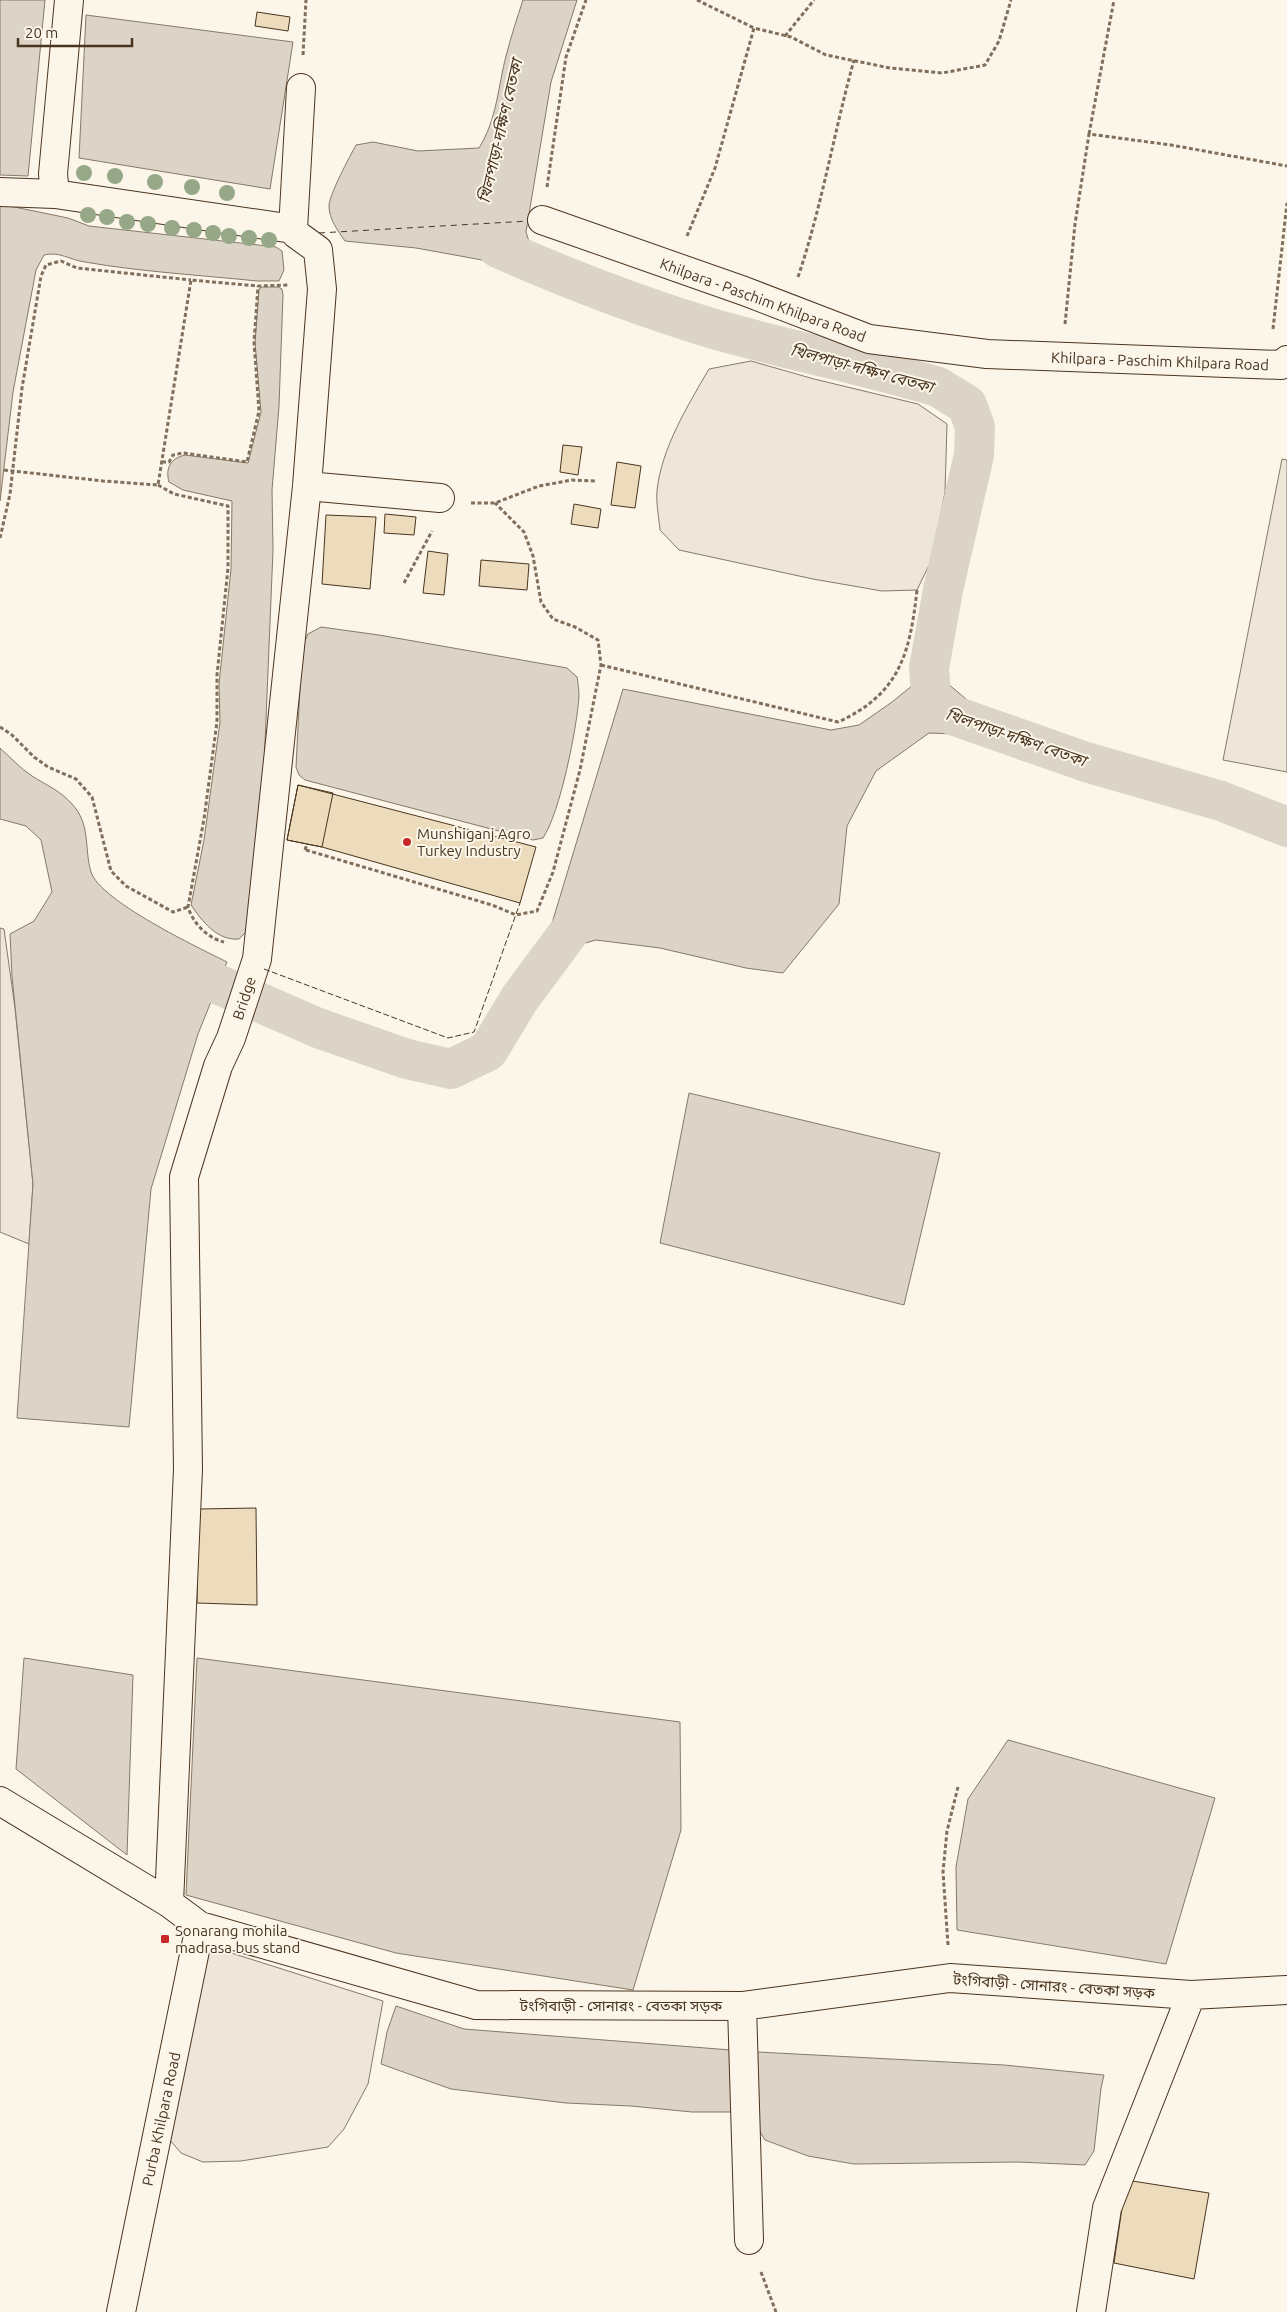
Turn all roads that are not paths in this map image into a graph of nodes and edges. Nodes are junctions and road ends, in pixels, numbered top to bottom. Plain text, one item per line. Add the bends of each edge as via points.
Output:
1 (69, 0) edge
2 (302, 88) road end
3 (0, 192) edge
4 (54, 194) junction
5 (542, 220) road end
6 (293, 228) junction
7 (1278, 362) edge
8 (307, 486) junction
9 (440, 498) road end
10 (0, 1801) edge
11 (169, 1903) junction
12 (200, 1926) junction
13 (1287, 1990) edge
14 (1191, 1995) junction
15 (742, 2006) junction
16 (749, 2240) road end
17 (121, 2312) edge
18 (1091, 2312) edge

1 - 4 street
2 - 6 street
3 - 4 street
4 - 6 street
5 - 7 street, Khilpara - Paschim Khilpara Road via 869,339 987,354
6 - 8 street, Bridge via 296,234 318,250 322,289
8 - 9 street
8 - 11 street, Bridge via 258,950 232,1038 218,1066 184,1177 188,1469
10 - 11 street, টংগিবাড়ী - সোনারং - বেতকা সড়ক
11 - 12 street, টংগিবাড়ী - সোনারং - বেতকা সড়ক
12 - 15 street, টংগিবাড়ী - সোনারং - বেতকা সড়ক via 476,2005
12 - 17 street, Purba Khilpara Road
13 - 14 street, টংগিবাড়ী - সোনারং - বেতকা সড়ক
14 - 15 street, টংগিবাড়ী - সোনারং - বেতকা সড়ক via 950,1978
14 - 18 street via 1106,2208
15 - 16 street

